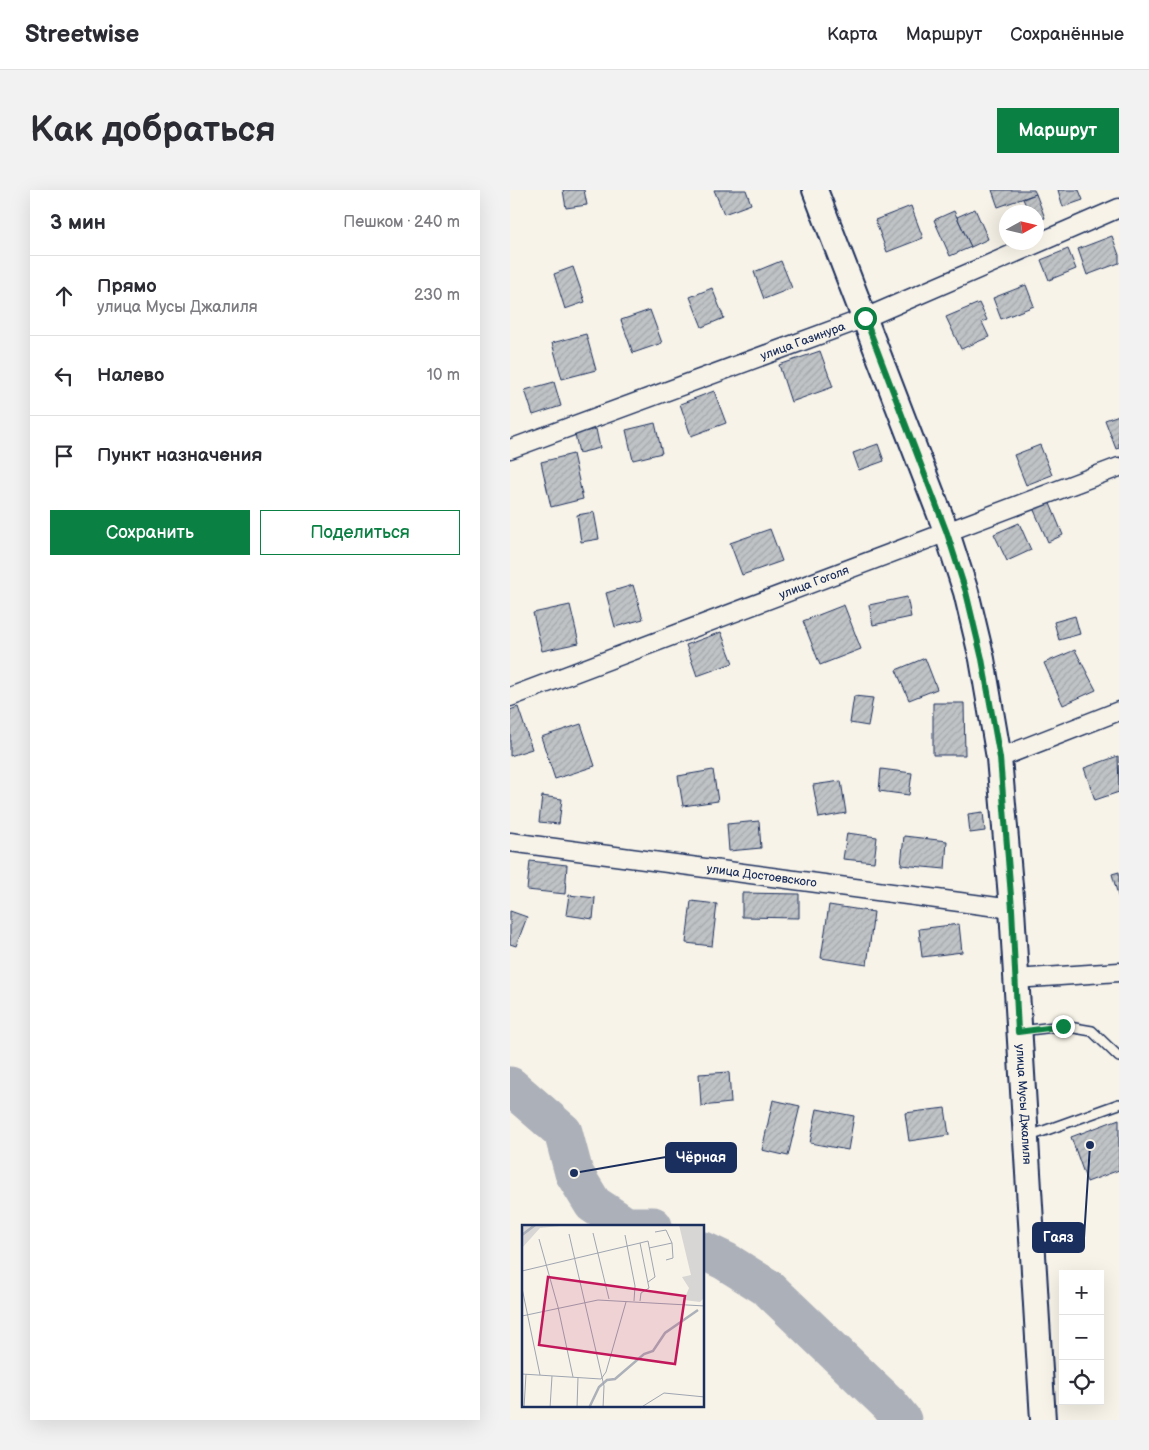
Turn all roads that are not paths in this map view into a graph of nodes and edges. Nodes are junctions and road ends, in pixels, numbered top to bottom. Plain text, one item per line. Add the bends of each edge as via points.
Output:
1 (815, 190) edge
2 (1119, 208) edge
3 (865, 318) junction
4 (510, 448) edge
5 (1119, 467) edge
6 (947, 533) junction
7 (510, 697) edge
8 (1119, 711) edge
9 (1000, 758) junction
10 (510, 842) edge
11 (1012, 909) junction
12 (1119, 972) edge
13 (1015, 979) junction
14 (1018, 1032) junction
15 (1119, 1057) edge
16 (1119, 1104) edge
17 (1025, 1138) junction
18 (1043, 1420) edge

1 - 3 main road, улица Мусы Джалиля
2 - 3 street, улица Газинура
3 - 4 street, улица Газинура
3 - 6 main road, улица Мусы Джалиля
5 - 6 street, улица Гоголя
6 - 7 street, улица Гоголя
6 - 9 main road, улица Мусы Джалиля via 966,592 982,659
8 - 9 street
9 - 11 main road, улица Мусы Джалиля
10 - 11 street, улица Достоевского
11 - 13 main road, улица Мусы Джалиля
12 - 13 street
13 - 14 main road, улица Мусы Джалиля
14 - 15 lane via 1063,1026 1092,1031
14 - 17 main road, улица Мусы Джалиля
16 - 17 lane
17 - 18 main road, улица Мусы Джалиля

